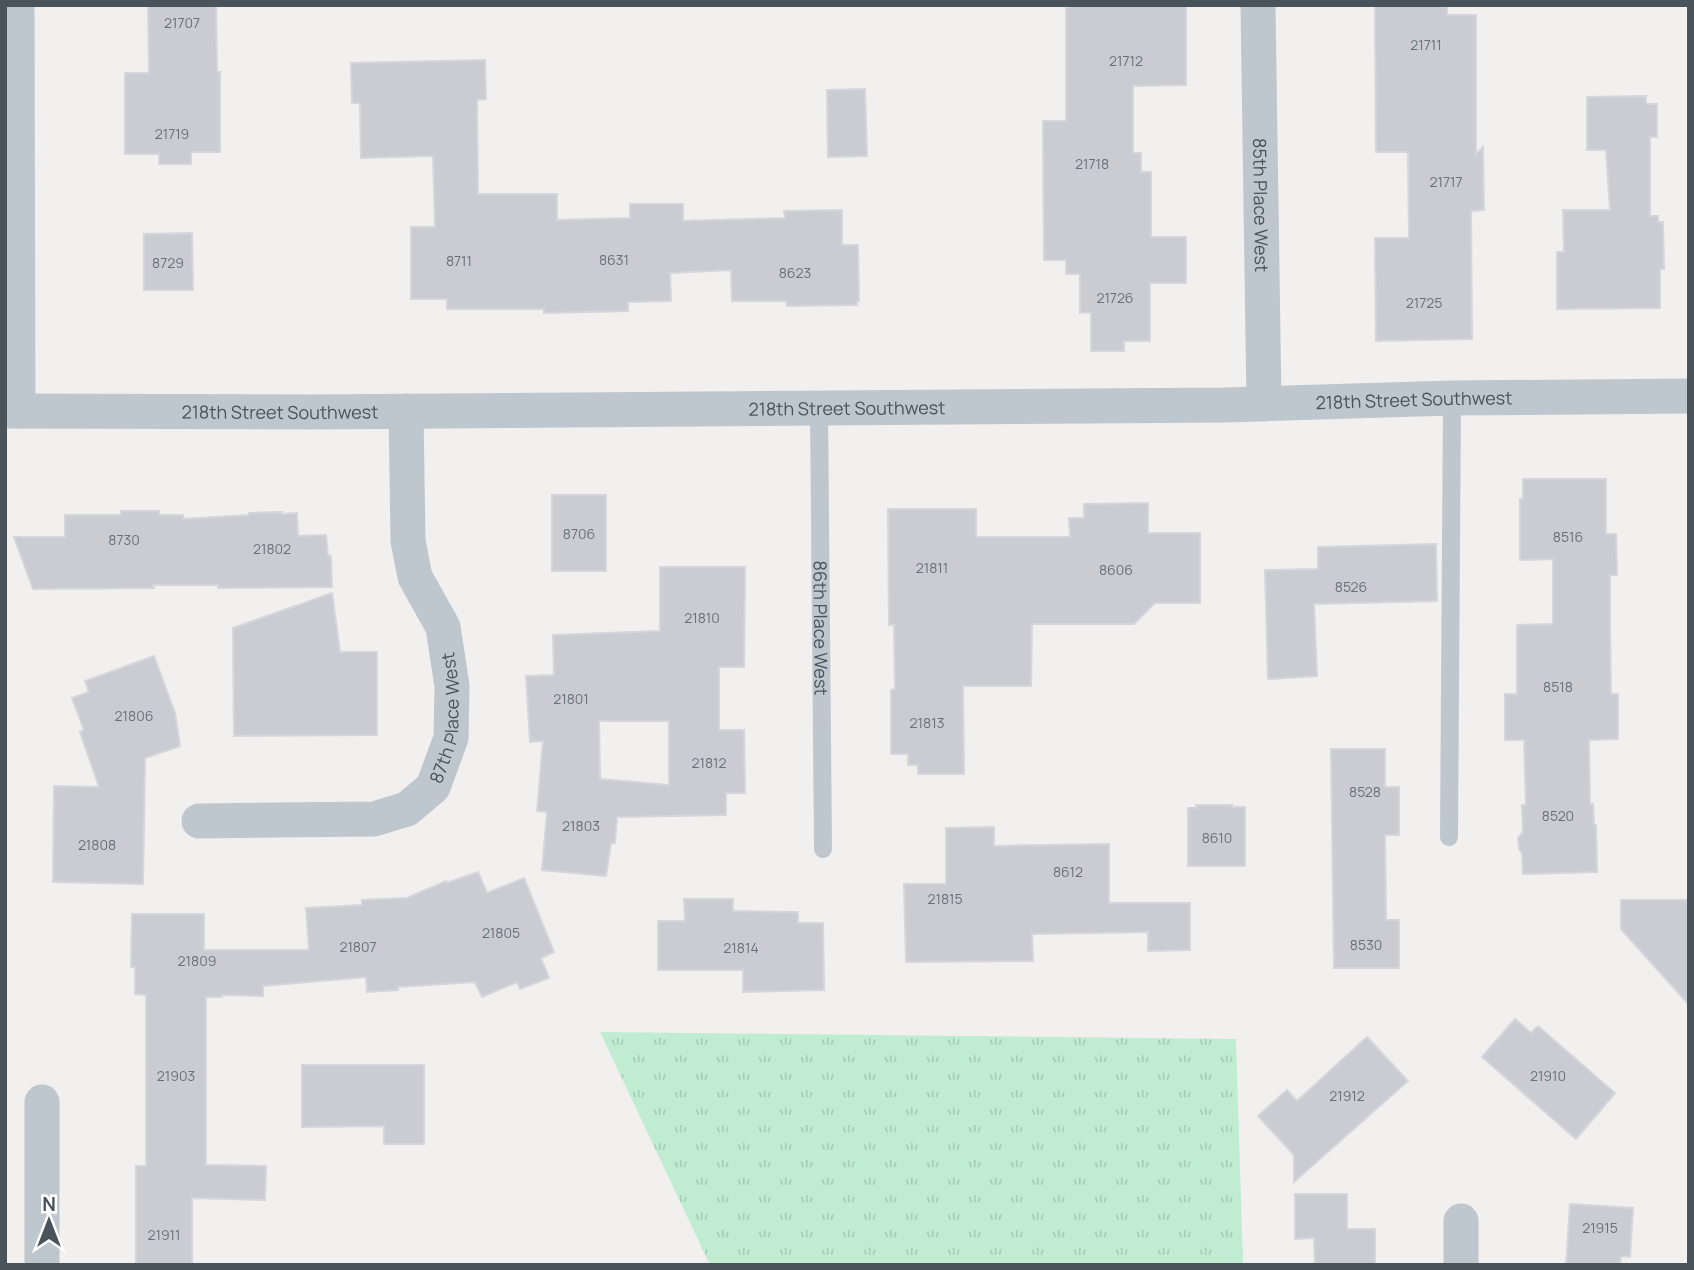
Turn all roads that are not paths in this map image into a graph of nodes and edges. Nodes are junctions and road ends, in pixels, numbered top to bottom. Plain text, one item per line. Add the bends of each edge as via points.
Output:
1 (17, 5) edge
2 (1258, 5) edge
3 (1689, 396) edge
4 (1452, 398) junction
5 (1264, 404) junction
6 (819, 408) junction
7 (12, 411) edge
8 (407, 411) junction
9 (199, 821) dead end
10 (1448, 837) dead end
11 (822, 849) dead end
12 (42, 1102) dead end
13 (1461, 1221) dead end
14 (42, 1265) edge
15 (1461, 1265) edge

1 - 7 street
2 - 5 street, 85th Place West
3 - 4 street, 218th Street Southwest
4 - 5 street, 218th Street Southwest
4 - 10 lane
5 - 6 street, 218th Street Southwest
6 - 8 street, 218th Street Southwest
6 - 11 lane, 86th Place West
7 - 8 street, 218th Street Southwest
8 - 9 street, 87th Place West via 408,541 415,578 443,627 452,686 451,738 433,787 407,809 374,819
12 - 14 street
13 - 15 street

